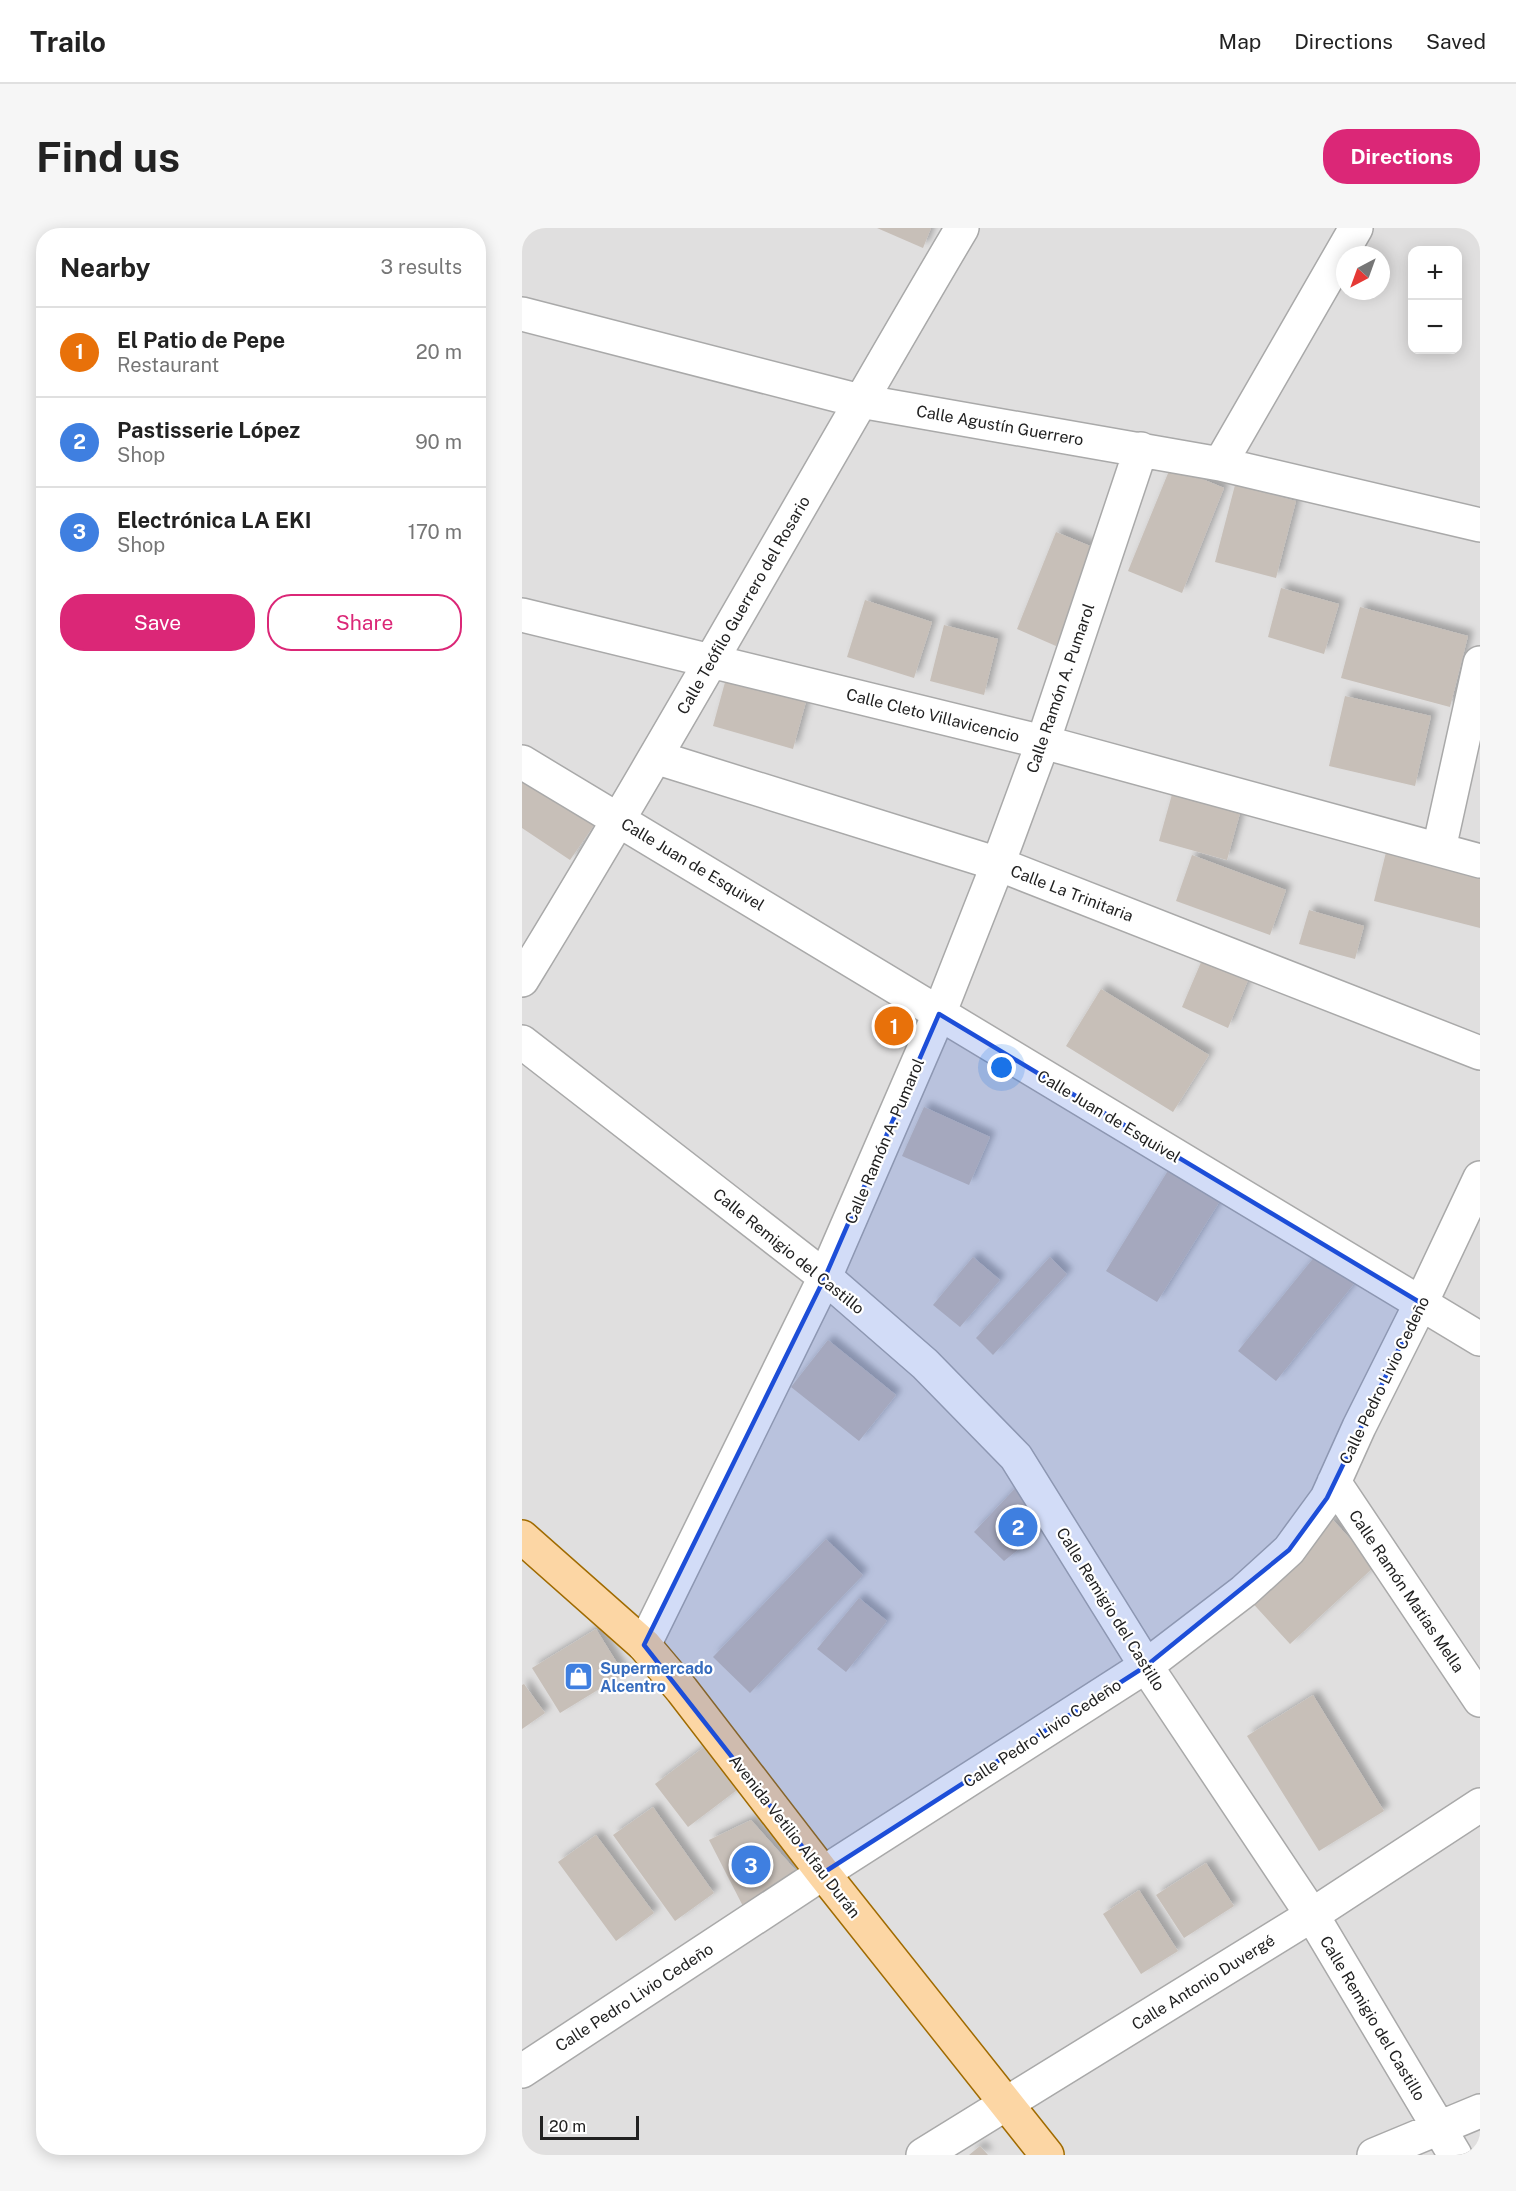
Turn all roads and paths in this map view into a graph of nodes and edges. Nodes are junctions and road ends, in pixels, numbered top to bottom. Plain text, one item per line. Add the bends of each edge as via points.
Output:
1 (962, 228) edge
2 (1356, 228) edge
3 (522, 314) edge
4 (860, 401) junction
5 (1141, 449) junction
6 (1220, 464) junction
7 (1480, 525) edge
8 (522, 615) edge
9 (710, 662) junction
10 (1480, 663) edge
11 (1042, 742) junction
12 (655, 757) junction
13 (522, 762) edge
14 (620, 819) junction
15 (1439, 849) junction
16 (1480, 861) edge
17 (998, 864) junction
18 (522, 980) edge
19 (939, 1014) junction
20 (522, 1042) edge
21 (1480, 1053) edge
22 (1480, 1178) edge
23 (825, 1276) junction
24 (1421, 1303) junction
25 (1480, 1339) edge
26 (1334, 1482) junction
27 (522, 1537) edge
28 (644, 1645) junction
29 (1146, 1666) junction
30 (1480, 1700) edge
31 (1480, 1805) edge
32 (823, 1873) junction
33 (1312, 1915) junction
34 (522, 2071) edge
35 (1007, 2102) junction
36 (1480, 2111) edge
37 (1438, 2128) junction
38 (923, 2155) edge
39 (1047, 2155) edge
40 (1374, 2155) edge
41 (1455, 2155) edge

1 - 4 street, Calle Teófilo Guerrero del Rosario
2 - 6 street
3 - 4 street, Calle Agustín Guerrero
4 - 5 street, Calle Agustín Guerrero
4 - 9 street, Calle Teófilo Guerrero del Rosario
5 - 6 street, Calle Agustín Guerrero
5 - 11 street, Calle Ramón A. Pumarol
6 - 7 street, Calle Agustín Guerrero
8 - 9 street, Calle Cleto Villavicencio
9 - 11 street, Calle Cleto Villavicencio
9 - 12 street, Calle Teófilo Guerrero del Rosario
10 - 15 street
11 - 15 street, Calle Cleto Villavicencio
11 - 17 street, Calle Ramón A. Pumarol
12 - 14 street, Calle Teófilo Guerrero del Rosario
12 - 17 street, Calle La Trinitaria
13 - 14 street, Calle Juan de Esquivel
14 - 18 street, Calle Teófilo Guerrero del Rosario
14 - 19 street, Calle Juan de Esquivel
15 - 16 street, Calle Cleto Villavicencio
17 - 19 street, Calle Ramón A. Pumarol
17 - 21 street, Calle La Trinitaria
19 - 23 street, Calle Ramón A. Pumarol
19 - 24 street, Calle Juan de Esquivel
20 - 23 street, Calle Remigio del Castillo
22 - 24 street, Calle Pedro Livio Cedeño
23 - 28 street, Calle Ramón A. Pumarol
23 - 29 street, Calle Remigio del Castillo via 925,1364 1016,1456
24 - 25 street, Calle Juan de Esquivel
24 - 26 street, Calle Pedro Livio Cedeño
26 - 29 street, Calle Pedro Livio Cedeño via 1289,1551
26 - 30 street, Calle Ramón Matías Mella
27 - 28 main road, Avenida Vetilio Alfau Durán
28 - 32 main road, Avenida Vetilio Alfau Durán
29 - 32 street, Calle Pedro Livio Cedeño
29 - 33 street, Calle Remigio del Castillo
31 - 33 street, Calle Antonio Duvergé
32 - 34 street, Calle Pedro Livio Cedeño
32 - 35 main road, Avenida Vetilio Alfau Durán
33 - 35 street, Calle Antonio Duvergé
33 - 37 street, Calle Remigio del Castillo
35 - 38 street, Calle Antonio Duvergé
35 - 39 main road, Avenida Vetilio Alfau Durán
36 - 37 street
37 - 40 street
37 - 41 street, Calle Remigio del Castillo

